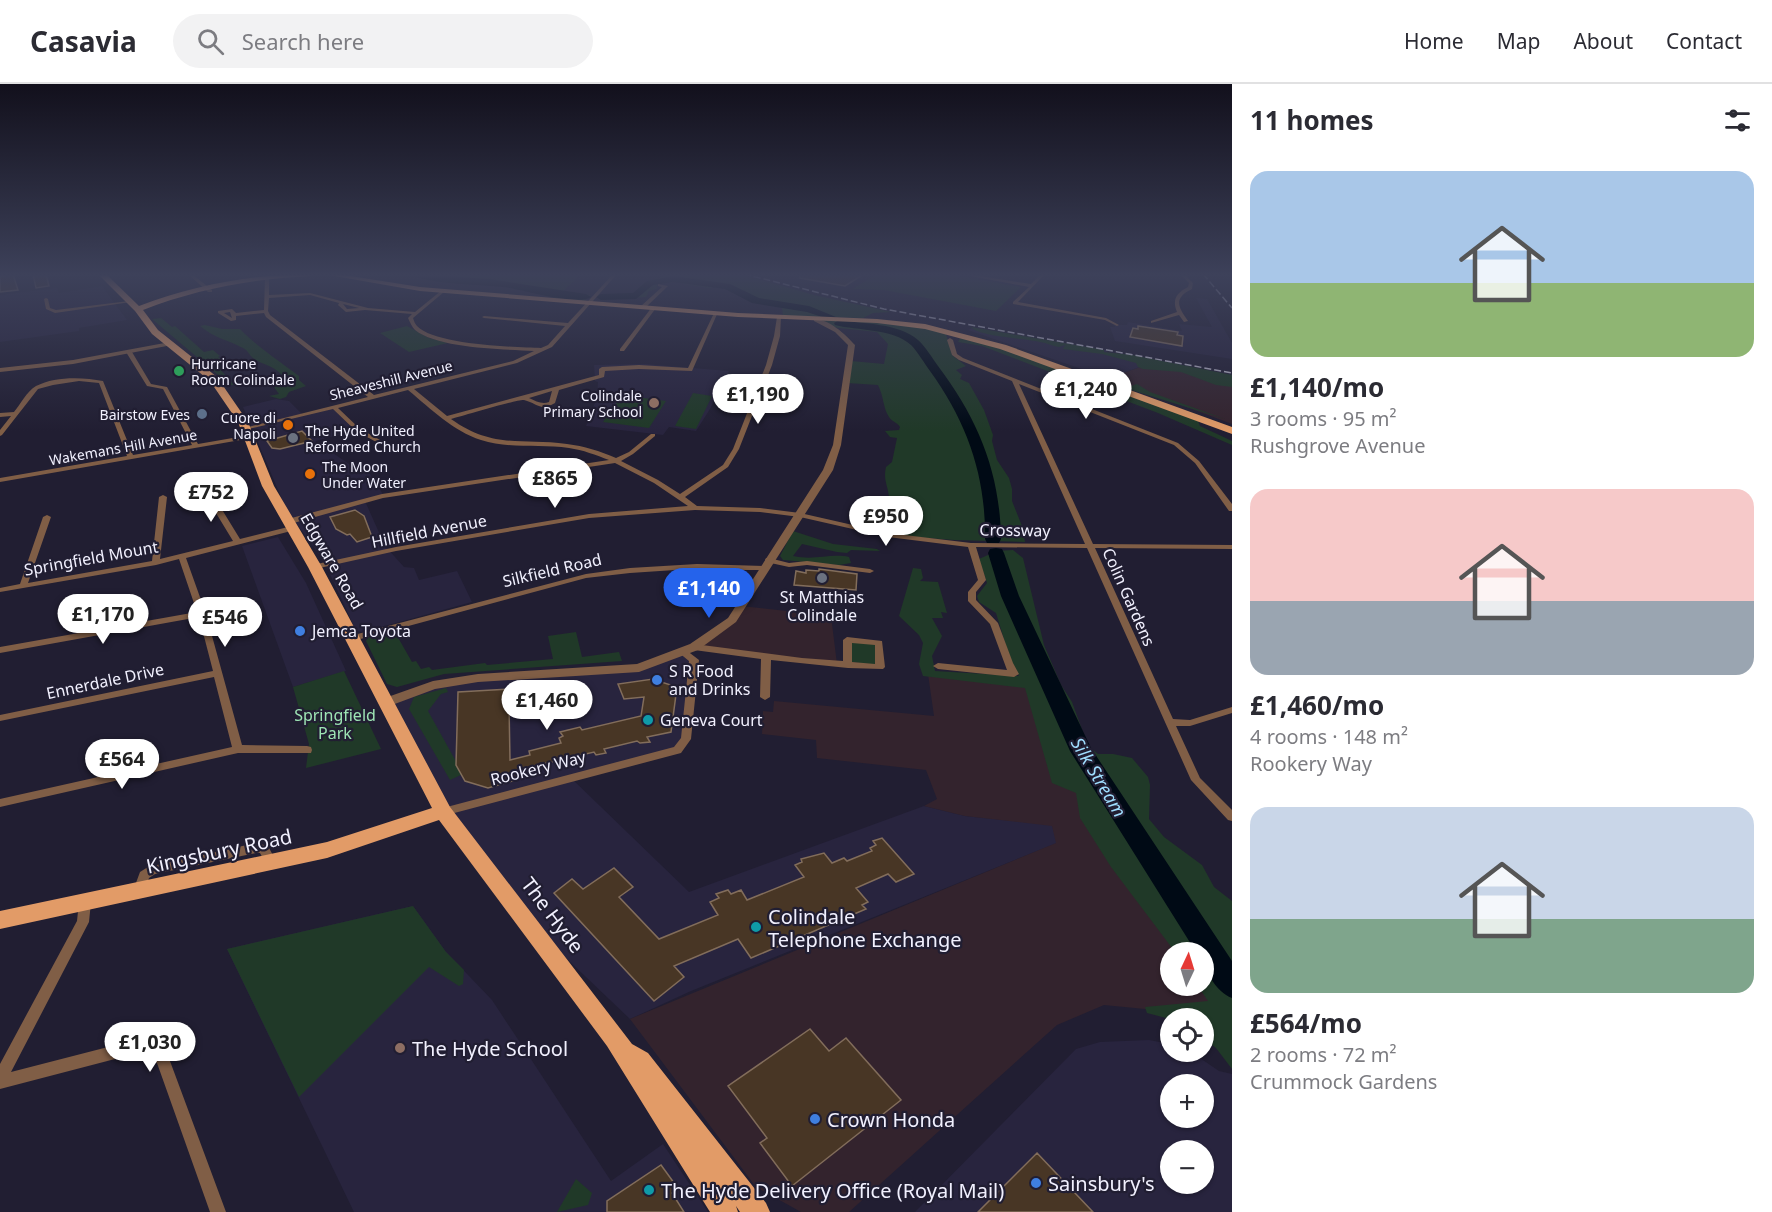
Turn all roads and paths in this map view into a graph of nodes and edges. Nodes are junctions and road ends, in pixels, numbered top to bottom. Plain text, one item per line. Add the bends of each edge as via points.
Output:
1 (152, 327) edge
2 (282, 327) edge
3 (415, 327) edge
4 (566, 327) edge
5 (640, 327) edge
6 (710, 327) edge
7 (778, 327) edge
8 (829, 327) edge
9 (907, 327) edge
10 (158, 335) junction
11 (951, 335) junction
12 (170, 344) junction
13 (543, 350) junction
14 (622, 350) dead end
15 (133, 351) junction
16 (0, 370) edge
17 (1014, 379) junction
18 (409, 388) junction
19 (1036, 388) junction
20 (556, 389) junction
21 (1019, 390) junction
22 (372, 397) junction
23 (525, 398) junction
24 (334, 407) junction
25 (15, 414) junction
26 (0, 415) edge
27 (448, 418) junction
28 (1230, 428) edge
29 (248, 433) junction
30 (0, 434) edge
31 (653, 435) dead end
32 (196, 447) junction
33 (391, 448) dead end
34 (131, 458) junction
35 (616, 461) junction
36 (0, 480) edge
37 (206, 490) dead end
38 (163, 497) dead end
39 (681, 497) junction
40 (695, 508) junction
41 (1232, 509) edge
42 (800, 515) junction
43 (46, 516) dead end
44 (290, 525) junction
45 (238, 543) junction
46 (1089, 544) junction
47 (975, 545) junction
48 (1232, 547) edge
49 (182, 557) junction
50 (156, 563) junction
51 (766, 564) junction
52 (315, 567) junction
53 (870, 571) dead end
54 (23, 586) junction
55 (0, 590) edge
56 (202, 614) junction
57 (353, 638) junction
58 (694, 647) junction
59 (0, 650) edge
60 (683, 652) junction
61 (766, 657) junction
62 (848, 665) dead end
63 (938, 666) dead end
64 (217, 673) junction
65 (765, 697) dead end
66 (387, 702) junction
67 (1232, 710) edge
68 (0, 718) edge
69 (1169, 722) junction
70 (238, 749) junction
71 (307, 750) dead end
72 (0, 803) edge
73 (443, 812) junction
74 (1232, 818) edge
75 (85, 902) junction
76 (0, 920) edge
77 (622, 1048) junction
78 (0, 1080) edge
79 (218, 1212) edge
80 (725, 1212) edge
81 (757, 1212) edge

1 - 10 main road
2 - 22 street
3 - 13 street via 438,339
4 - 13 street, Sheaveshill Avenue
5 - 14 street
6 - 20 street via 690,369 602,369 602,376
7 - 39 street via 769,365 736,449 726,466
8 - 42 street via 852,345 837,445 828,470
9 - 11 main road
10 - 12 main road
10 - 15 street via 155,342
11 - 17 street via 958,358
11 - 28 main road via 1003,347
12 - 15 street
12 - 29 main road, Edgware Road via 214,380
13 - 18 street, Sheaveshill Avenue via 515,362
15 - 16 street via 71,363
15 - 32 street via 149,385 165,388
17 - 19 street
17 - 21 street, Colin Gardens
18 - 22 street, Sheaveshill Avenue
18 - 27 street
19 - 21 street
19 - 41 street via 1176,444 1197,462
20 - 23 street
20 - 23 street via 547,406
21 - 46 street, Colin Gardens
22 - 24 street, Sheaveshill Avenue
23 - 27 street
24 - 29 street, Sheaveshill Avenue
24 - 33 street via 358,430
25 - 26 street
25 - 30 street
25 - 34 street via 40,386 79,379 99,381
27 - 35 street via 488,441 581,448
29 - 32 street, Wakemans Hill Avenue
29 - 44 main road, Edgware Road via 268,486
31 - 35 street
32 - 34 street, Wakemans Hill Avenue
34 - 36 street, Wakemans Hill Avenue
35 - 39 street
35 - 44 street, Springfield Mount via 382,496
37 - 45 street
38 - 50 street
39 - 40 street
40 - 42 street, Hillfield Avenue
40 - 52 street, Hillfield Avenue via 589,516
42 - 47 street, Crossway via 888,534
42 - 51 street
43 - 54 street
44 - 45 street, Springfield Mount
44 - 52 main road, Edgware Road
45 - 49 street, Springfield Mount
46 - 47 street, Crossway
46 - 48 street, Crossway
46 - 69 street, Colin Gardens
47 - 63 street via 982,580 972,592 972,601 994,622 1014,674
49 - 50 street, Springfield Mount
49 - 56 street
50 - 54 street, Springfield Mount
51 - 53 street, Silkfield Road via 807,563
51 - 57 street, Silkfield Road via 621,570 586,576
51 - 58 street via 732,620
52 - 57 main road, Edgware Road
54 - 55 street, Springfield Mount
56 - 59 street
56 - 64 street
57 - 66 main road, Edgware Road
58 - 60 street
58 - 61 street
60 - 66 street via 639,668 477,678 433,685
60 - 73 street, Rookery Way via 694,660 686,740 677,750
61 - 62 street
61 - 65 street
64 - 68 street, Ennerdale Drive
64 - 70 street
66 - 73 main road, Edgware Road
67 - 69 street via 1190,723
69 - 74 street, Colin Gardens via 1196,780
70 - 71 street
70 - 72 street
73 - 75 main road, Kingsbury Road via 327,850
73 - 77 main road, The Hyde
75 - 76 main road, Kingsbury Road
75 - 78 street via 83,922
77 - 80 main road, The Hyde
77 - 81 main road, The Hyde via 640,1061
78 - 79 street via 139,1046 162,1058

